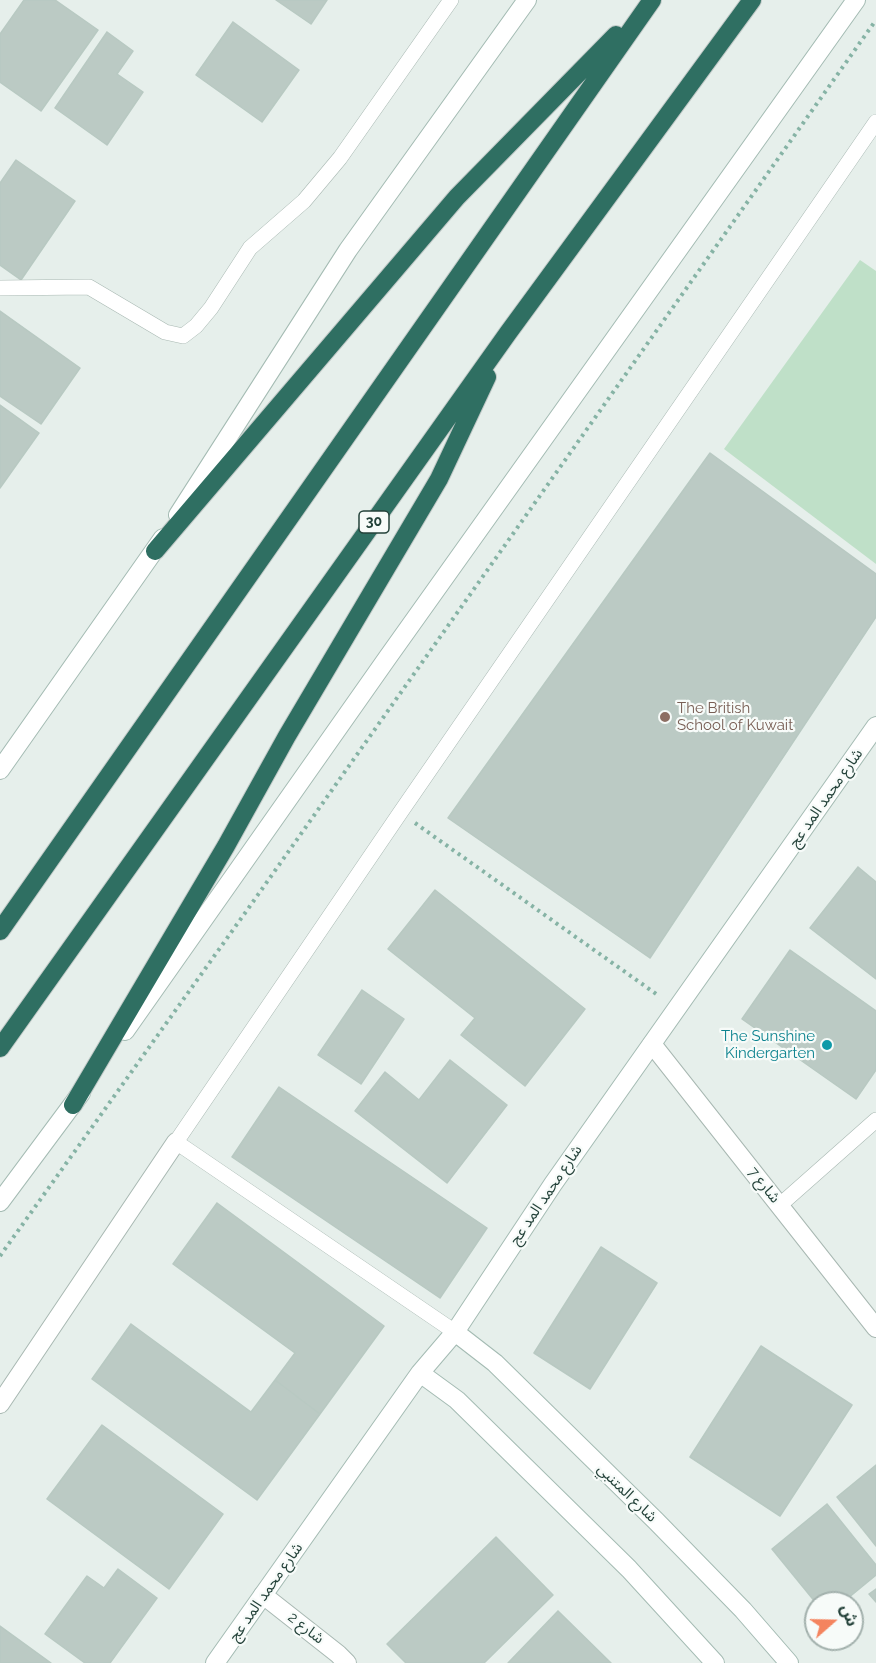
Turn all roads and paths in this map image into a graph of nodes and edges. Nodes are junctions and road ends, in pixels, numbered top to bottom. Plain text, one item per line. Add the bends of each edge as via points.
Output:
1 (451, 0) edge
2 (527, 0) edge
3 (652, 0) edge
4 (752, 0) edge
5 (856, 0) edge
6 (876, 20) edge
7 (873, 132) edge
8 (0, 288) edge
9 (508, 333) junction
10 (155, 551) junction
11 (876, 726) edge
12 (0, 770) edge
13 (400, 813) junction
14 (0, 931) edge
15 (677, 1009) junction
16 (652, 1044) junction
17 (0, 1048) edge
18 (73, 1105) junction
19 (876, 1120) edge
20 (176, 1142) junction
21 (0, 1202) edge
22 (780, 1205) junction
23 (0, 1256) edge
24 (876, 1328) edge
25 (455, 1332) junction
26 (420, 1373) junction
27 (0, 1404) edge
28 (263, 1595) junction
29 (215, 1663) edge
30 (347, 1663) edge
31 (715, 1663) edge
32 (789, 1663) edge

1 - 8 lane via 340,158 303,201 250,248 212,308 183,336 165,332 88,287
2 - 10 street via 348,250
3 - 10 highway via 457,197
3 - 14 highway
4 - 9 highway, 30
5 - 18 street
6 - 23 path
7 - 13 lane
9 - 17 highway, 30
9 - 18 highway via 439,479
10 - 12 street
11 - 15 street, شارع محمد المد عج
13 - 15 path
13 - 20 lane
15 - 16 street, شارع محمد المد عج
16 - 22 street, شارع 7
16 - 25 street, شارع محمد المد عج
18 - 21 street
19 - 22 lane
20 - 25 lane
20 - 27 street
22 - 24 street, شارع 7
25 - 26 street, شارع محمد المد عج
25 - 32 street, شارع المتنبي via 495,1363 656,1521
26 - 28 street, شارع محمد المد عج
26 - 31 street via 458,1400 629,1569
28 - 29 street, شارع محمد المد عج
28 - 30 street, شارع 2

